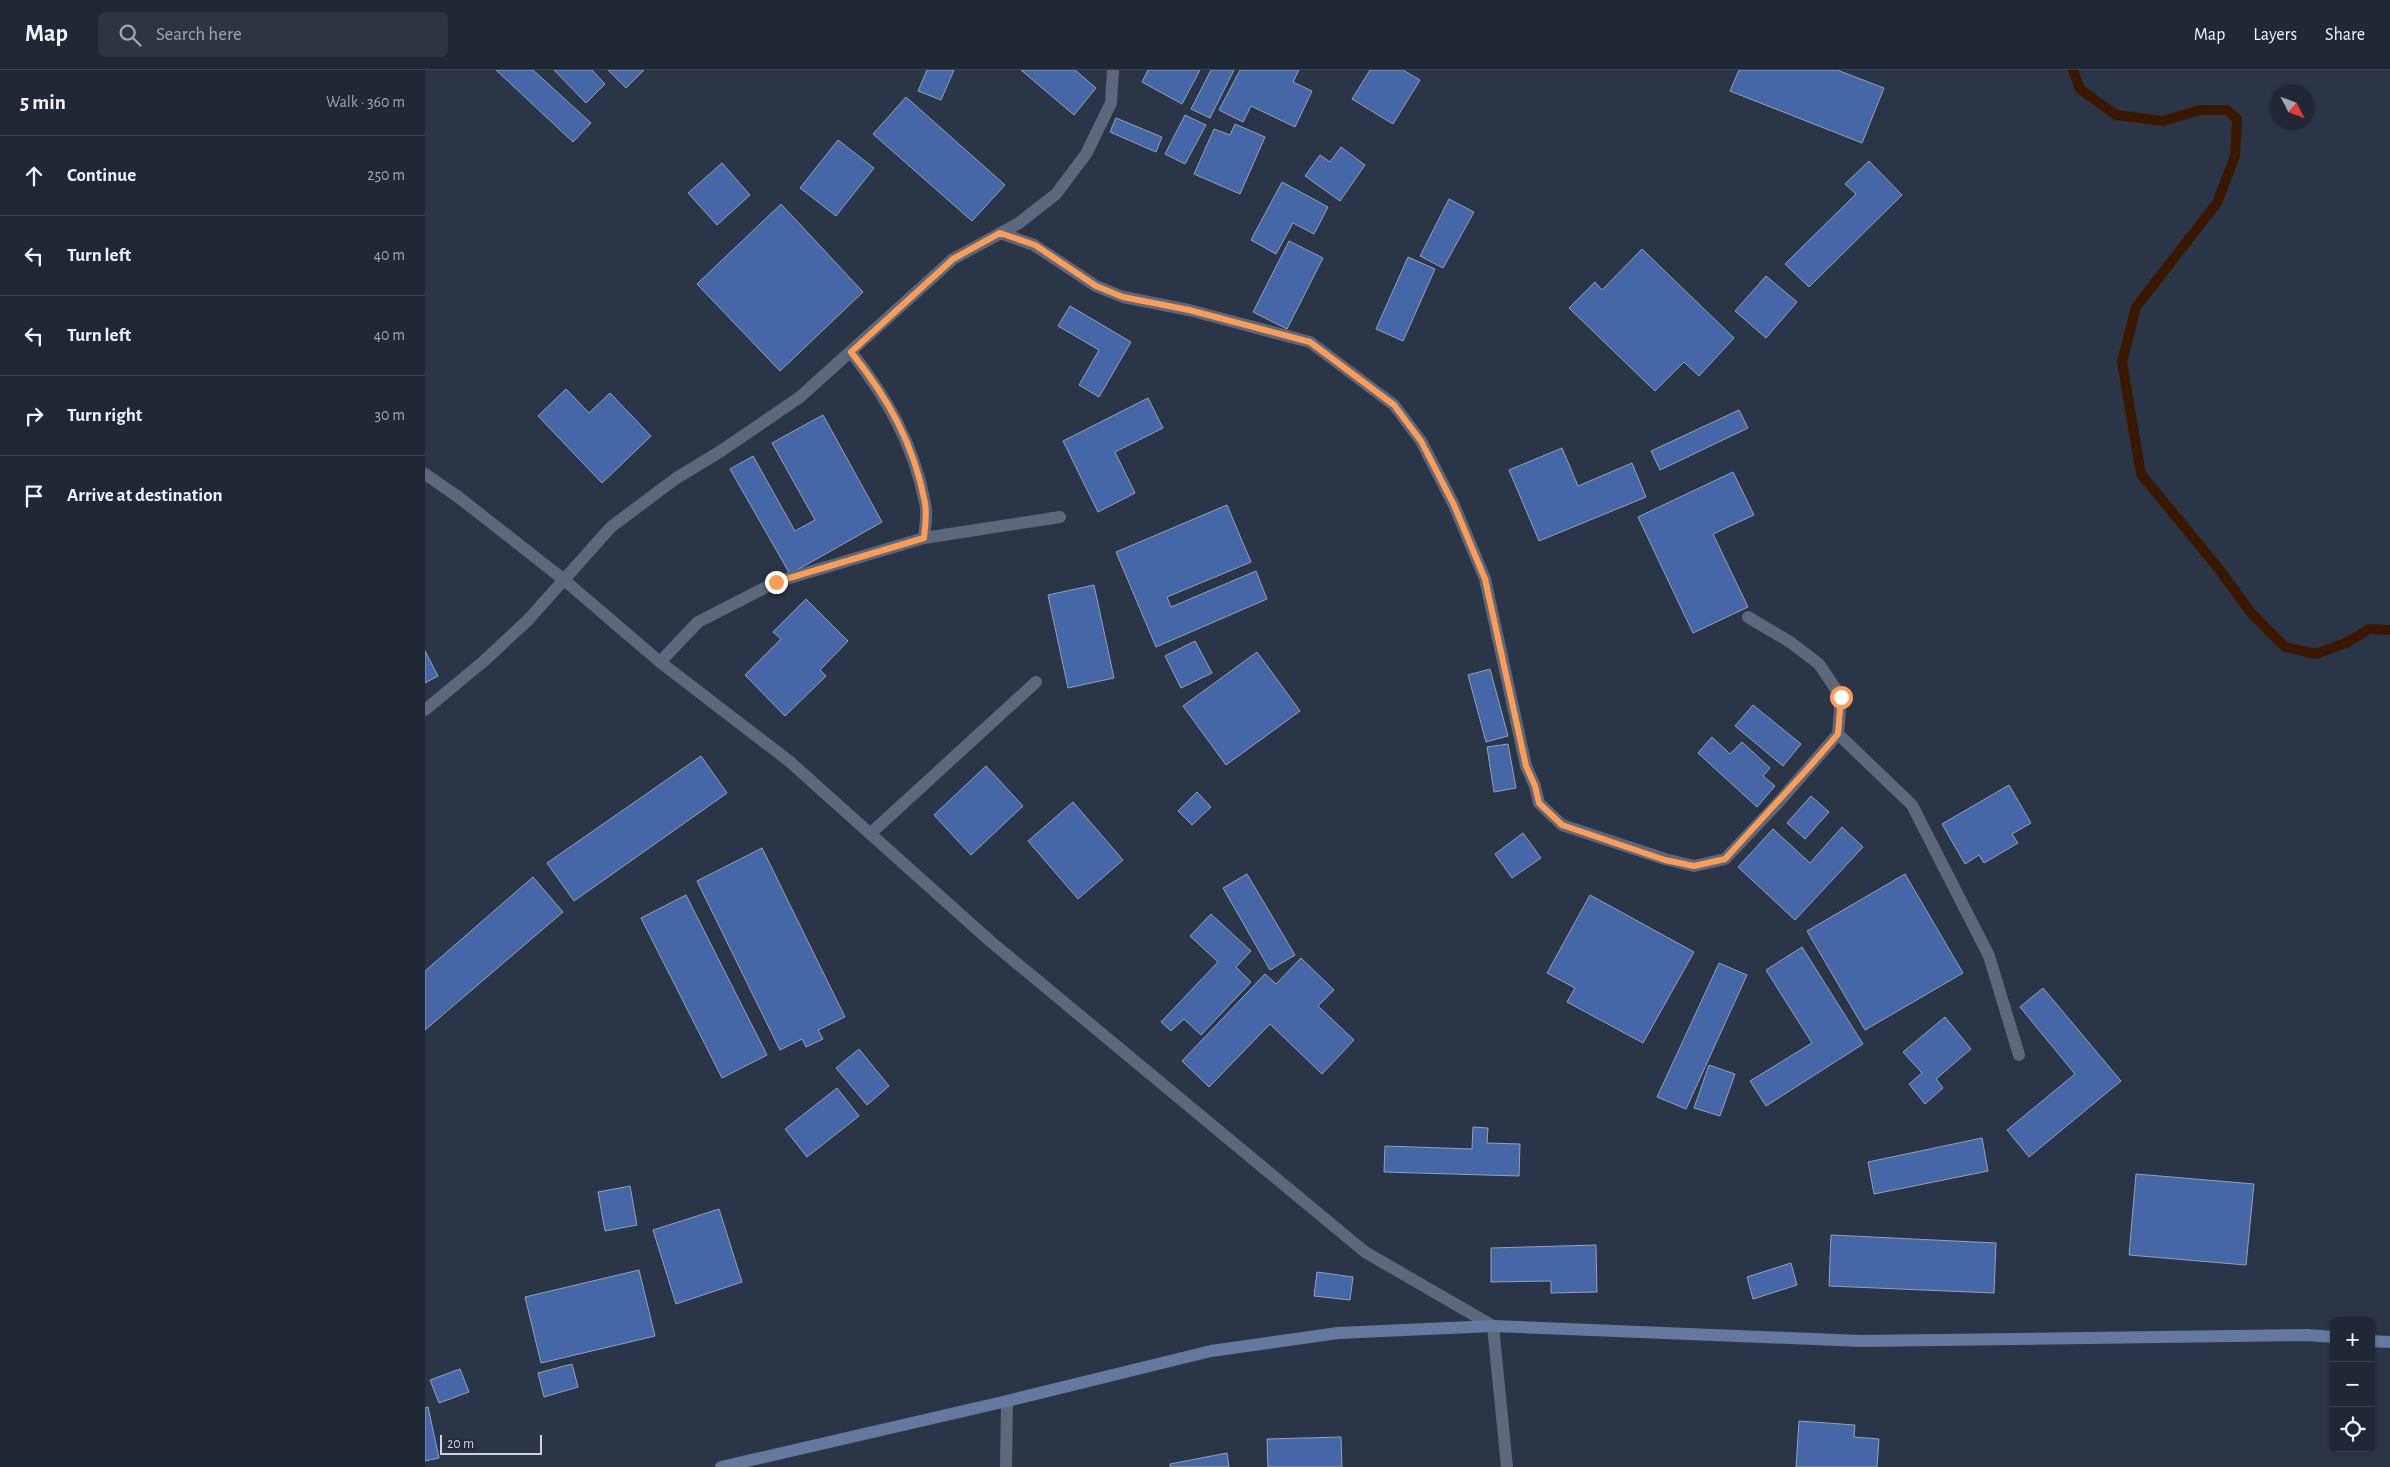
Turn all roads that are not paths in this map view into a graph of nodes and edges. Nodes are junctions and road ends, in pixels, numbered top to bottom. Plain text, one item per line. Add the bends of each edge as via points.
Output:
1 (1113, 70) edge
2 (1000, 233) junction
3 (851, 352) junction
4 (425, 474) edge
5 (1060, 517) dead end
6 (924, 538) junction
7 (563, 579) junction
8 (1748, 617) dead end
9 (660, 662) junction
10 (1036, 682) dead end
11 (425, 710) edge
12 (1838, 734) junction
13 (871, 833) junction
14 (2019, 1055) dead end
15 (1493, 1326) junction
16 (2330, 1337) edge
17 (2375, 1341) edge
18 (2390, 1342) edge
19 (1007, 1401) junction
20 (721, 1467) edge
21 (1006, 1467) edge
22 (1507, 1467) edge

1 - 2 street via 1111,103 1086,154 1056,194 1019,223
2 - 3 street via 953,259
2 - 12 street via 1035,245 1096,286 1123,297 1189,310 1310,342 1394,405 1421,441 1454,505 1485,579 1526,766 1539,803 1562,825 1665,860 1694,866 1725,859
3 - 6 street via 877,384 902,429 926,505
3 - 7 street via 800,396 611,526
4 - 7 street
5 - 6 street
6 - 9 street via 776,582 698,622
7 - 9 street
7 - 11 street via 528,620
8 - 12 street via 1819,664 1841,697
9 - 13 street via 789,761
10 - 13 street
12 - 14 street via 1912,805 1989,956
13 - 15 street via 990,941 1365,1252
15 - 16 main road via 1861,1341
15 - 19 main road via 1338,1334 1211,1351
15 - 22 street
17 - 18 main road
19 - 20 main road
19 - 21 street

